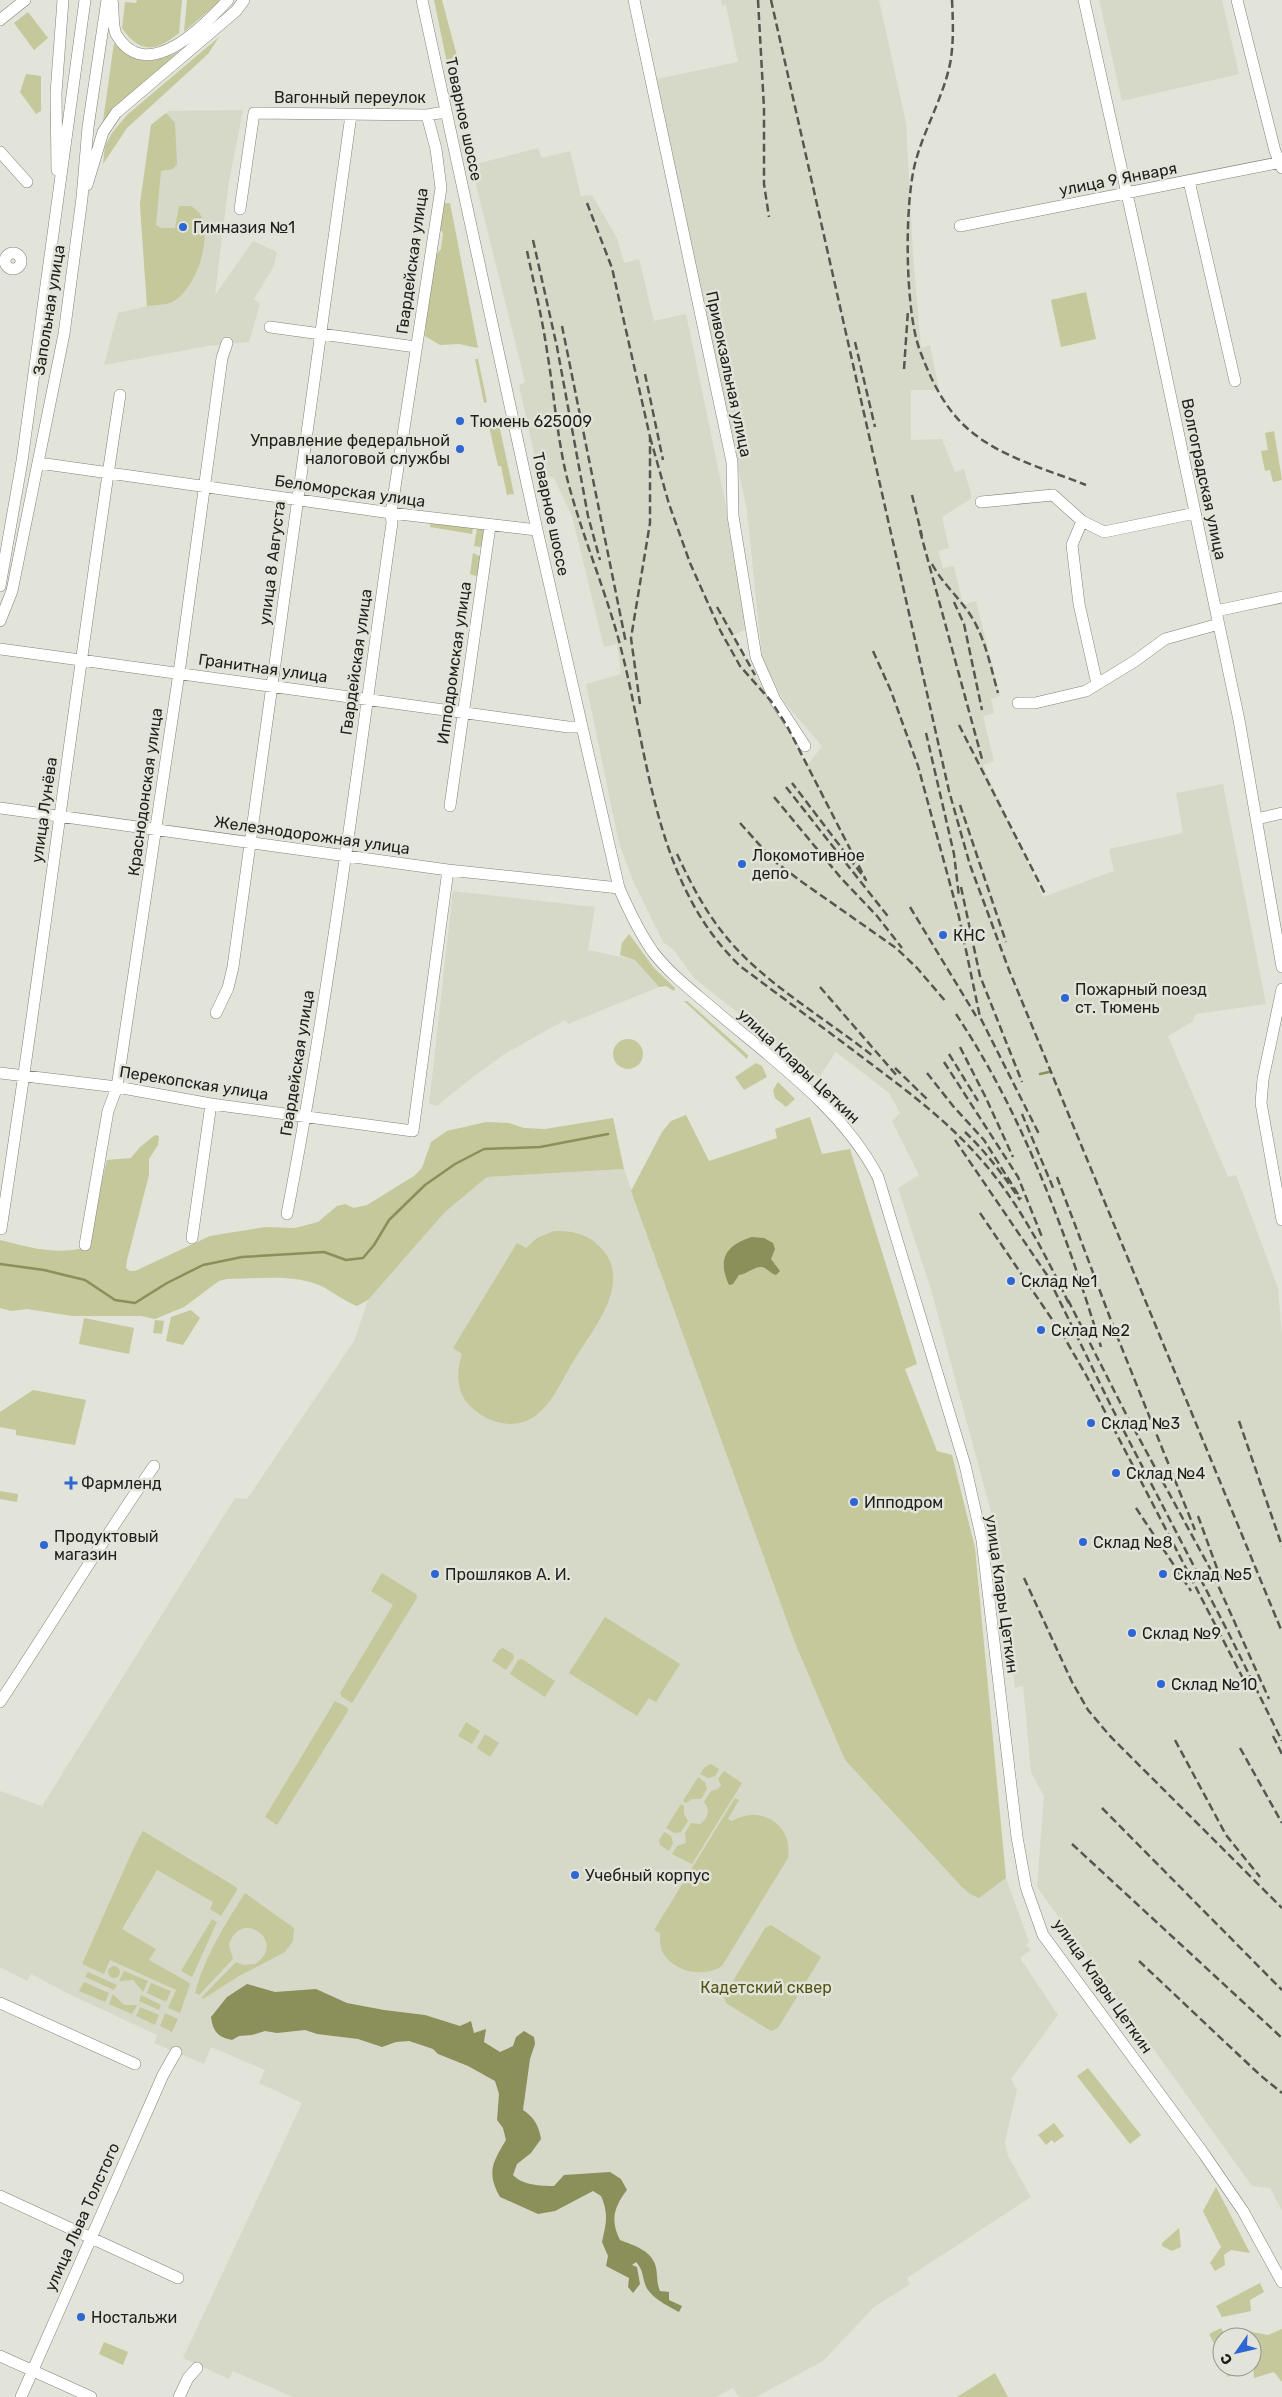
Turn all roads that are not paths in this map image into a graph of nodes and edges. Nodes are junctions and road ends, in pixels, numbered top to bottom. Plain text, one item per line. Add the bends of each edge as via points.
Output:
1 (25, 0) edge
2 (63, 0) edge
3 (85, 0) edge
4 (107, 0) edge
5 (112, 0) edge
6 (228, 0) edge
7 (244, 0) edge
8 (422, 0) edge
9 (634, 0) edge
10 (1084, 0) edge
11 (1237, 0) edge
12 (0, 20) edge
13 (445, 112) junction
14 (351, 115) junction
15 (427, 115) junction
16 (0, 152) edge
17 (1281, 164) edge
18 (27, 182) dead end
19 (1189, 182) junction
20 (462, 185) junction
21 (441, 188) junction
22 (1127, 194) junction
23 (58, 197) junction
24 (82, 198) junction
25 (240, 209) dead end
26 (960, 226) dead end
27 (270, 327) dead end
28 (320, 334) junction
29 (227, 343) dead end
30 (416, 347) junction
31 (1235, 381) dead end
32 (120, 395) dead end
33 (39, 463) junction
34 (108, 473) junction
35 (204, 487) junction
36 (297, 500) junction
37 (981, 502) dead end
38 (391, 513) junction
39 (1195, 513) junction
40 (1082, 521) junction
41 (490, 526) junction
42 (537, 530) junction
43 (0, 586) edge
44 (1282, 597) edge
45 (1216, 611) junction
46 (0, 621) edge
47 (1219, 624) junction
48 (0, 648) edge
49 (81, 660) junction
50 (179, 673) junction
51 (1097, 684) junction
52 (273, 685) junction
53 (367, 699) junction
54 (1018, 703) dead end
55 (464, 713) junction
56 (581, 727) junction
57 (805, 746) dead end
58 (450, 806) dead end
59 (0, 808) edge
60 (1282, 813) edge
61 (59, 816) junction
62 (1257, 819) junction
63 (156, 829) junction
64 (252, 842) junction
65 (345, 857) junction
66 (448, 870) junction
67 (619, 888) junction
68 (1282, 967) edge
69 (1282, 990) edge
70 (216, 1013) dead end
71 (1276, 1048) edge
72 (0, 1073) edge
73 (25, 1076) junction
74 (117, 1087) junction
75 (211, 1104) junction
76 (306, 1115) junction
77 (287, 1214) dead end
78 (1282, 1220) edge
79 (1, 1229) dead end
80 (192, 1238) dead end
81 (85, 1245) dead end
82 (154, 1466) dead end
83 (0, 1702) edge
84 (0, 2003) edge
85 (176, 2052) dead end
86 (136, 2064) dead end
87 (0, 2196) edge
88 (91, 2237) junction
89 (178, 2278) dead end
90 (1282, 2282) edge
91 (0, 2356) edge
92 (197, 2368) dead end
93 (32, 2371) junction
94 (21, 2397) edge
95 (91, 2397) edge
96 (179, 2397) edge

1 - 12 street
2 - 23 street via 56,93
3 - 23 street, Запольная улица
4 - 24 street, Запольная улица via 88,128
5 - 6 street via 115,33 131,51 151,56 174,48
7 - 24 street via 236,11 116,113 102,132
8 - 13 street, Товарное шоссе
9 - 57 street, Привокзальная улица via 732,462 733,516 756,657 775,700
10 - 22 street, Волгоградская улица
11 - 17 street
13 - 15 street, Вагонный переулок
13 - 20 street, Товарное шоссе
14 - 15 street, Вагонный переулок
14 - 25 street, Вагонный переулок via 254,113
14 - 28 street, улица 8 Августа
15 - 21 street, Гвардейская улица
16 - 18 street
17 - 19 street, улица 9 Января
19 - 22 street, улица 9 Января
19 - 31 street
20 - 21 street
20 - 42 street, Товарное шоссе
21 - 30 street, Гвардейская улица
22 - 26 street, улица 9 Января
22 - 39 street, Волгоградская улица
23 - 43 street, Запольная улица via 22,461
24 - 33 street, Запольная улица via 64,334
27 - 28 street
28 - 30 street
28 - 36 street, улица 8 Августа
29 - 35 street, Краснодонская улица via 222,358
30 - 38 street, Гвардейская улица
32 - 34 street, улица Лунёва
33 - 34 street, Беломорская улица
33 - 46 street, Запольная улица via 12,592
34 - 35 street, Беломорская улица
34 - 49 street, улица Лунёва
35 - 36 street, Беломорская улица
35 - 50 street, Краснодонская улица
36 - 38 street, Беломорская улица
36 - 52 street, улица 8 Августа
37 - 40 street via 1053,495
38 - 41 street, Беломорская улица
38 - 53 street, Гвардейская улица
39 - 40 street via 1104,532
39 - 45 street, Волгоградская улица
40 - 51 street via 1072,545 1079,604
41 - 42 street, Беломорская улица
41 - 55 street, Ипподромская улица
42 - 56 street, Товарное шоссе
44 - 45 street
45 - 47 street, Волгоградская улица
47 - 51 street via 1165,639
47 - 62 street, Волгоградская улица
48 - 49 street, Гранитная улица
49 - 50 street, Гранитная улица
49 - 61 street, улица Лунёва
50 - 52 street, Гранитная улица
50 - 63 street, Краснодонская улица
51 - 54 street via 1086,691 1035,703
52 - 53 street, Гранитная улица
52 - 64 street, улица 8 Августа
53 - 55 street, Гранитная улица
53 - 65 street, Гвардейская улица
55 - 56 street, Гранитная улица
55 - 58 street, Ипподромская улица
56 - 67 street, Товарное шоссе
59 - 61 street, Железнодорожная улица
60 - 62 street
61 - 63 street, Железнодорожная улица
61 - 73 street, улица Лунёва
62 - 68 street, Волгоградская улица
63 - 64 street, Железнодорожная улица
63 - 74 street, Краснодонская улица
64 - 65 street, Железнодорожная улица
64 - 70 street, улица 8 Августа via 233,967 228,988
65 - 66 street, Железнодорожная улица
65 - 76 street, Гвардейская улица
66 - 67 street, Железнодорожная улица
66 - 76 street, Перекопская улица via 413,1131
67 - 90 street, улица Клары Цеткин via 633,920 654,953 678,979 828,1110 865,1152 878,1177 965,1465 982,1540 1017,1837 1026,1887 1043,1934 1204,2154 1242,2211
69 - 71 street
71 - 78 street via 1263,1079 1261,1103
72 - 73 street, Перекопская улица
73 - 74 street, Перекопская улица
73 - 79 street, улица Лунёва
74 - 75 street, Перекопская улица
74 - 81 street, Краснодонская улица via 108,1111
75 - 76 street, Перекопская улица
75 - 80 street
76 - 77 street, Гвардейская улица
82 - 83 street
84 - 86 street
85 - 88 street, улица Льва Толстого
87 - 88 street
88 - 89 street
88 - 93 street, улица Льва Толстого
91 - 93 street
92 - 96 street
93 - 94 street, улица Льва Толстого
93 - 95 street

